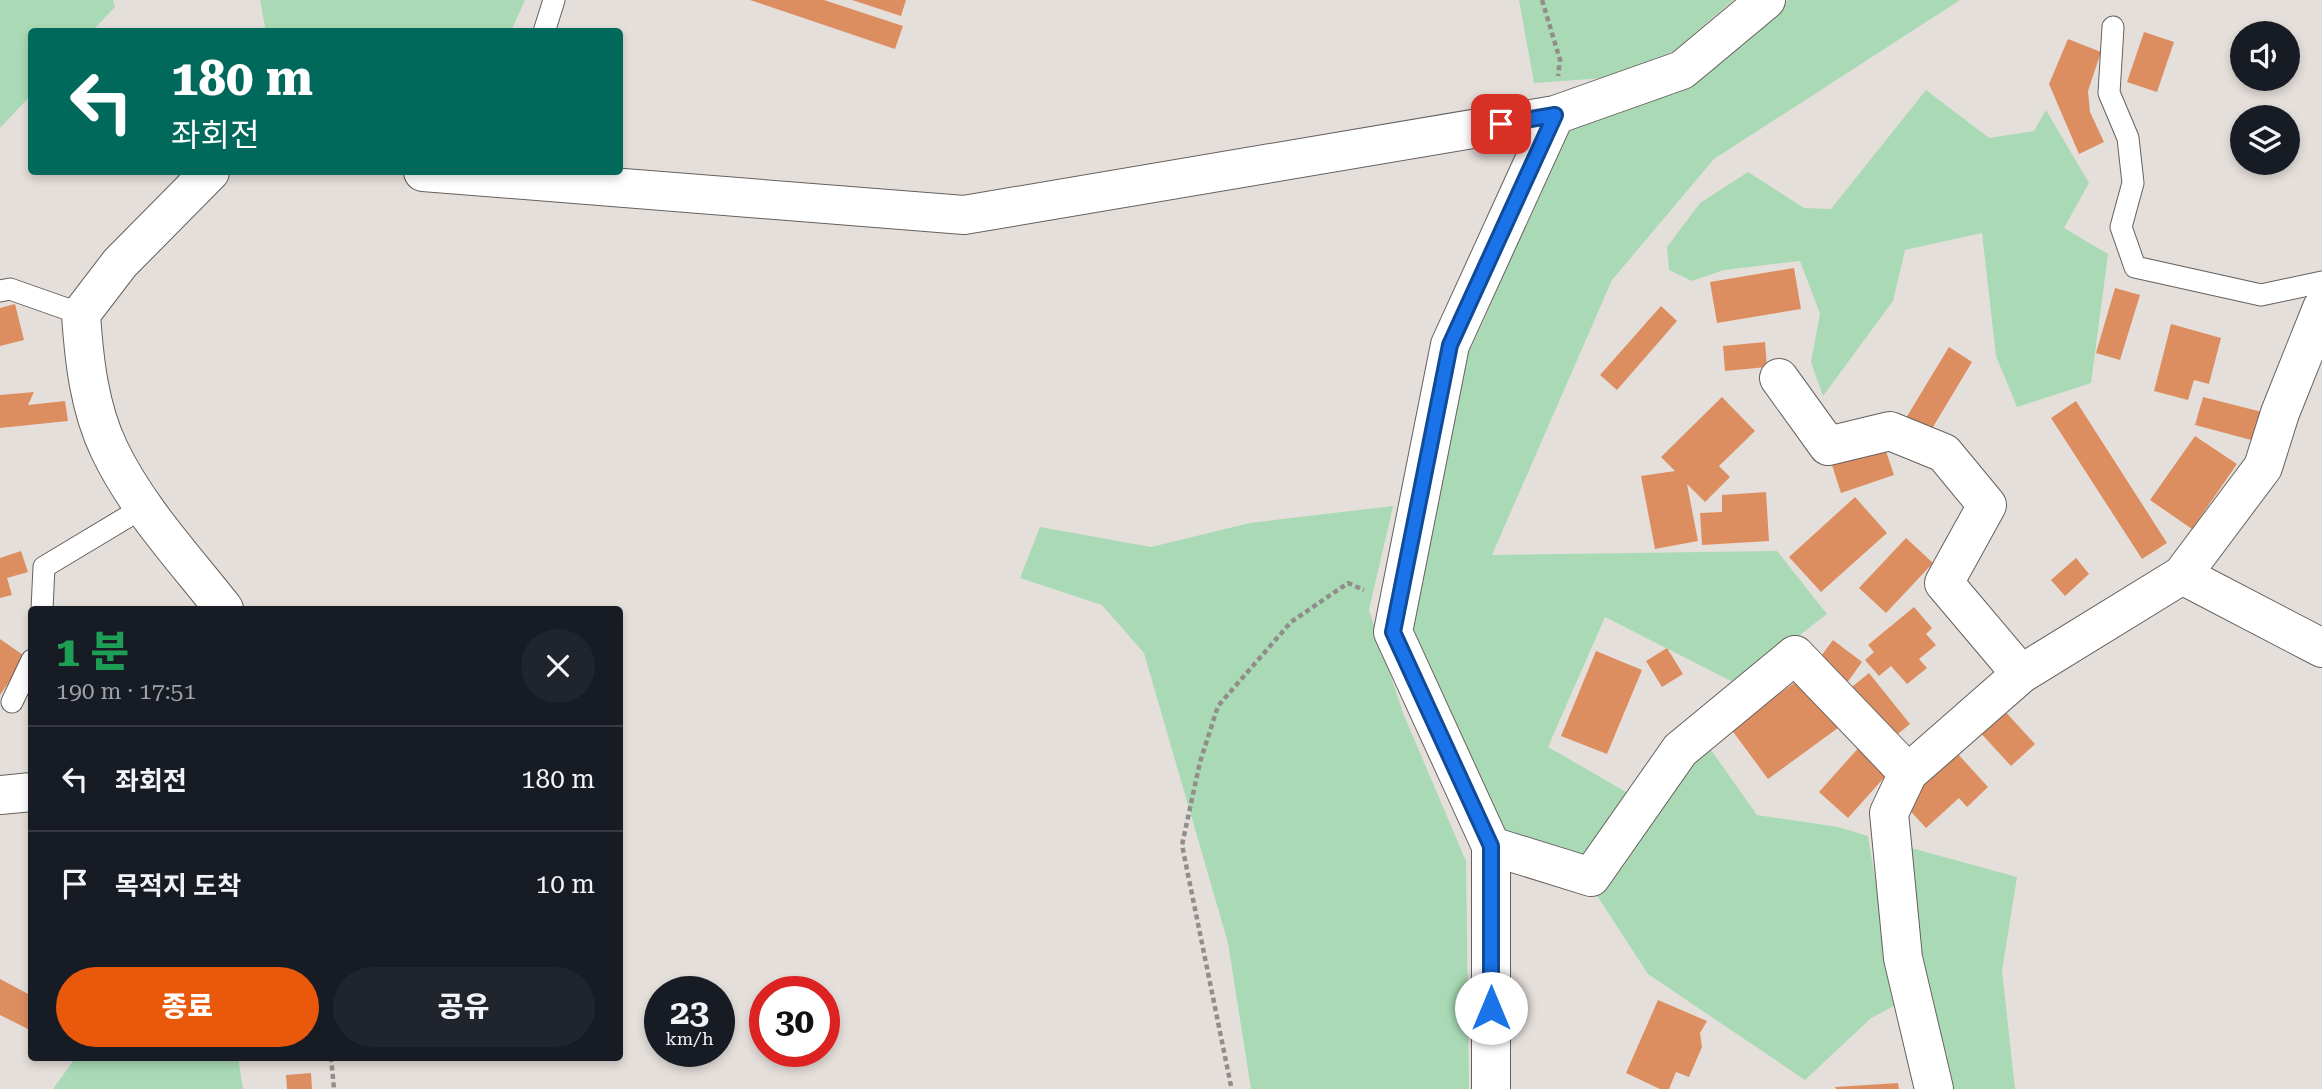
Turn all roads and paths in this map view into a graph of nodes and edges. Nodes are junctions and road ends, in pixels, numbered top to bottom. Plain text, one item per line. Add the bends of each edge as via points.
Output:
1 (554, 0) edge
2 (1542, 0) edge
3 (1766, 0) edge
4 (2113, 27) dead end
5 (545, 28) edge
6 (1555, 115) junction
7 (207, 175) edge
8 (474, 175) edge
9 (2322, 282) edge
10 (0, 291) edge
11 (2322, 308) edge
12 (81, 314) junction
13 (1779, 378) dead end
14 (144, 507) junction
15 (2182, 575) junction
16 (42, 606) edge
17 (222, 606) edge
18 (1396, 606) junction
19 (2322, 648) edge
20 (28, 668) edge
21 (2021, 674) junction
22 (12, 702) dead end
23 (1908, 774) junction
24 (28, 792) edge
25 (0, 794) edge
26 (1491, 846) junction
27 (331, 1061) edge
28 (1231, 1086) dead end
29 (334, 1089) edge
30 (1491, 1089) edge
31 (1934, 1089) edge

1 - 5 lane
2 - 6 path via 1560,60
3 - 6 street via 1682,70
4 - 9 lane via 2109,93 2128,138 2133,183 2121,227 2135,268 2261,295
6 - 8 street via 964,215
6 - 18 street via 1450,345
7 - 12 street via 120,263
10 - 12 lane via 10,289
11 - 15 street via 2263,467
12 - 14 street via 85,369 108,448
13 - 21 street via 1828,446 1890,431 1944,453 1987,505 1944,583
14 - 16 lane via 44,567
14 - 17 street
15 - 19 street
15 - 21 street
18 - 26 street via 1393,632
18 - 28 path via 1348,583 1291,622 1218,706 1199,762 1182,845
20 - 22 lane
21 - 23 street
23 - 26 street via 1795,655 1680,750 1591,877
23 - 31 street via 1889,813 1903,958
24 - 25 street
26 - 30 street
27 - 29 path

